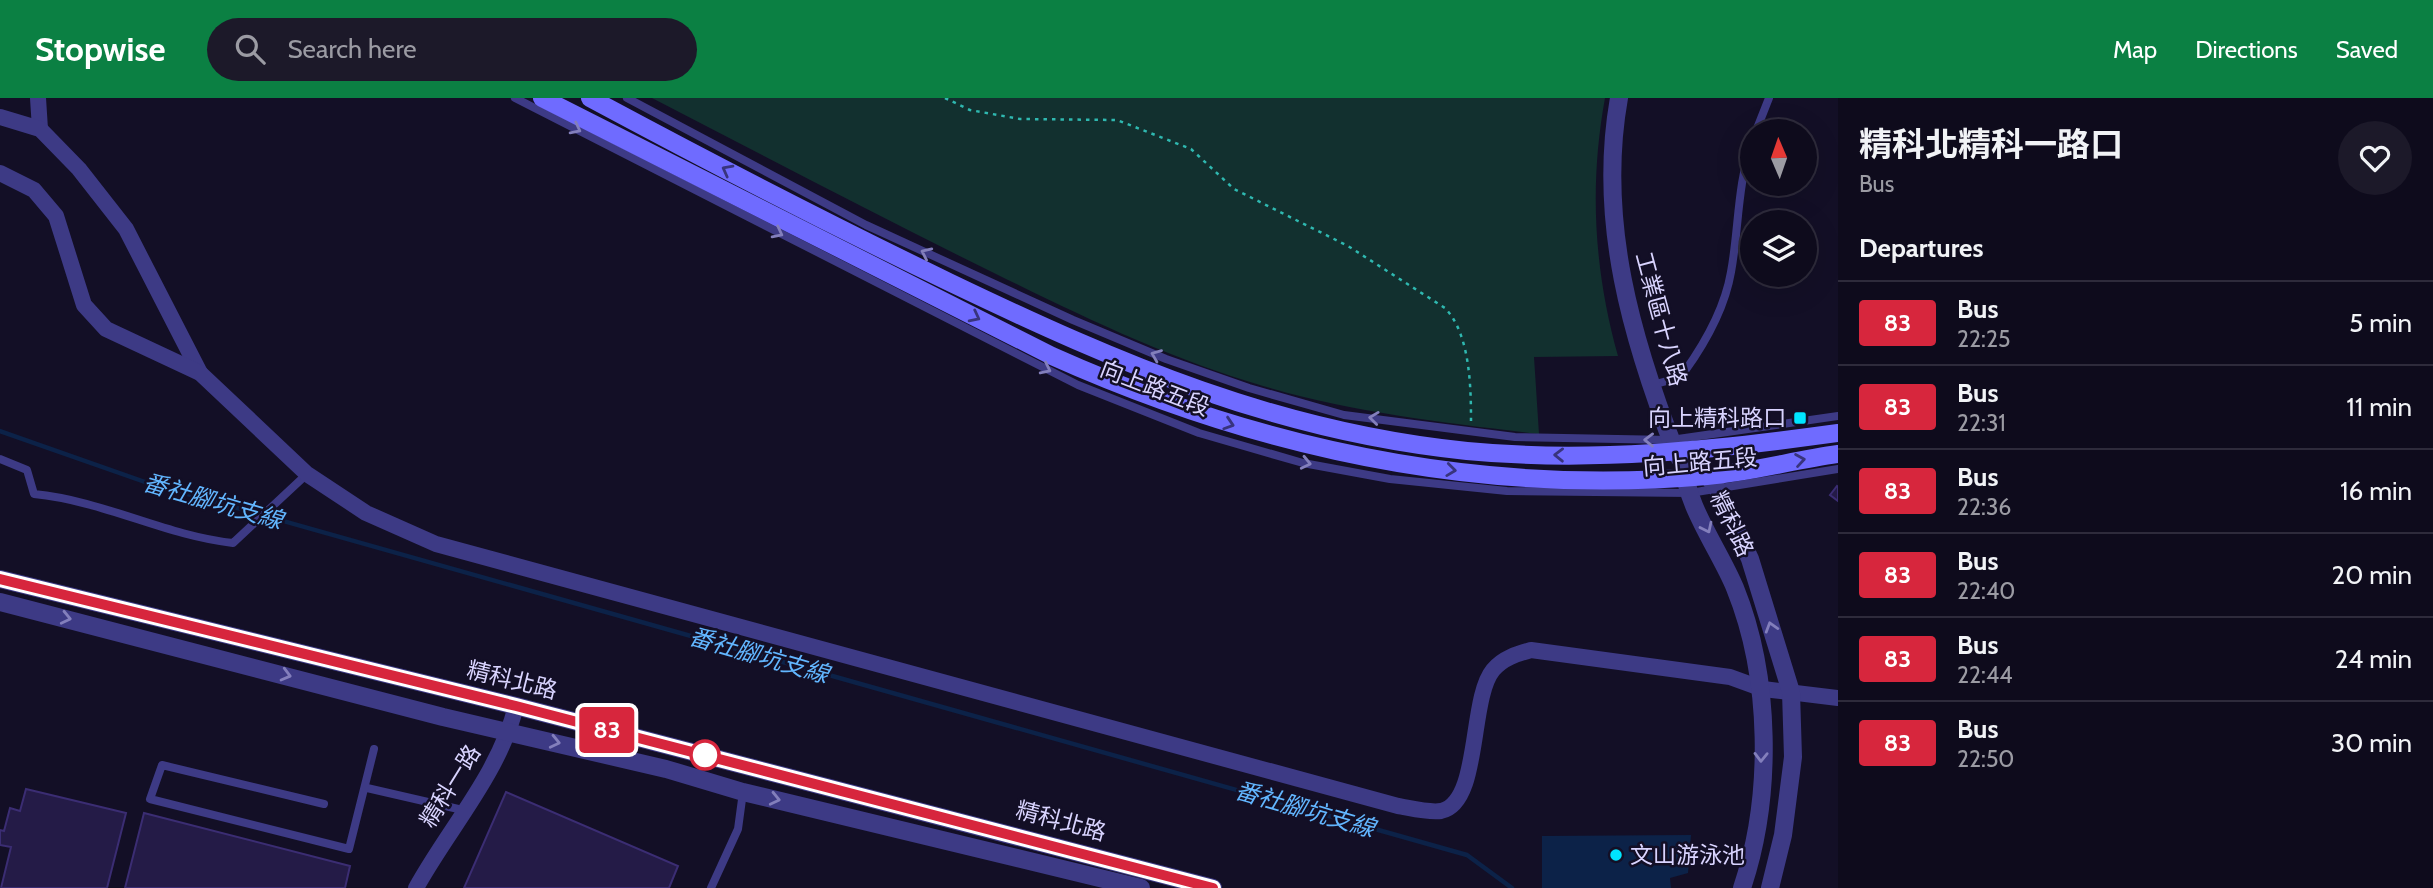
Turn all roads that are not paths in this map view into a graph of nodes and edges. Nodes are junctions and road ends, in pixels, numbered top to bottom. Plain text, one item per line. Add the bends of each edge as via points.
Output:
1 (38, 98) edge
2 (515, 98) edge
3 (542, 98) edge
4 (590, 98) edge
5 (628, 98) edge
6 (1619, 98) edge
7 (1769, 98) edge
8 (0, 117) edge
9 (1761, 119) edge
10 (40, 129) junction
11 (0, 173) edge
12 (1740, 188) edge
13 (200, 373) junction
14 (1652, 386) junction
15 (1838, 416) edge
16 (1838, 433) edge
17 (1838, 454) edge
18 (0, 459) edge
19 (1681, 465) junction
20 (1838, 469) edge
21 (307, 474) junction
22 (1713, 483) junction
23 (0, 579) edge
24 (0, 602) edge
25 (1763, 689) junction
26 (1791, 692) junction
27 (1838, 698) edge
28 (516, 706) junction
29 (510, 732) junction
30 (374, 749) dead end
31 (366, 788) junction
32 (743, 792) junction
33 (324, 804) dead end
34 (467, 811) junction
35 (416, 888) edge
36 (711, 888) edge
37 (1141, 888) edge
38 (1213, 888) edge
39 (1742, 888) edge
40 (1770, 888) edge

1 - 10 street
2 -> 19 lane, 向上路五段 via 1052,372 1199,433 1303,463 1390,479 1507,491
3 -> 19 main road, 向上路五段 via 1052,356 1195,413 1273,438 1399,464 1523,479
19 -> 4 main road, 向上路五段 via 1468,451 1392,441 1258,411 1072,340 861,240
19 -> 5 lane, 向上路五段 via 1344,415 1166,359 866,225
6 - 14 street, 工業區十八路 via 1612,142 1618,262
7 - 9 lane
8 - 10 street
10 - 13 street via 126,229
11 - 13 street via 34,190 56,216 83,305 106,329
12 - 14 lane via 1731,275 1711,326 1678,378
13 - 21 street
14 - 19 street, 工業區十八路
15 - 19 lane, 向上路五段
16 - 19 main road, 向上路五段
22 -> 17 main road, 向上路五段
18 - 21 lane via 27,470 34,494 72,498 155,526 233,543
19 - 22 main road, 向上路五段
19 -> 25 street, 精科路 via 1735,589
20 - 22 lane, 向上路五段
21 - 25 street via 366,513 436,544 1398,806 1441,811 1457,802 1467,780 1475,725 1492,671 1508,657 1531,650 1730,677
26 -> 22 street, 精科路 via 1750,559
23 - 28 street, 精科北路
24 -> 29 street, 精科北路
25 - 26 street
25 -> 39 street, 精科路 via 1758,816
26 - 27 street
26 - 40 street, 精科路 via 1793,757 1783,835
28 - 29 street, 精科一路
28 - 38 street, 精科北路
29 -> 32 street, 精科北路
29 - 34 street, 精科一路
30 - 31 lane
31 - 33 lane via 349,849 150,799 162,765
31 - 34 lane
32 - 36 lane via 738,829
32 -> 37 street, 精科北路
34 - 35 street, 精科一路 via 437,849

